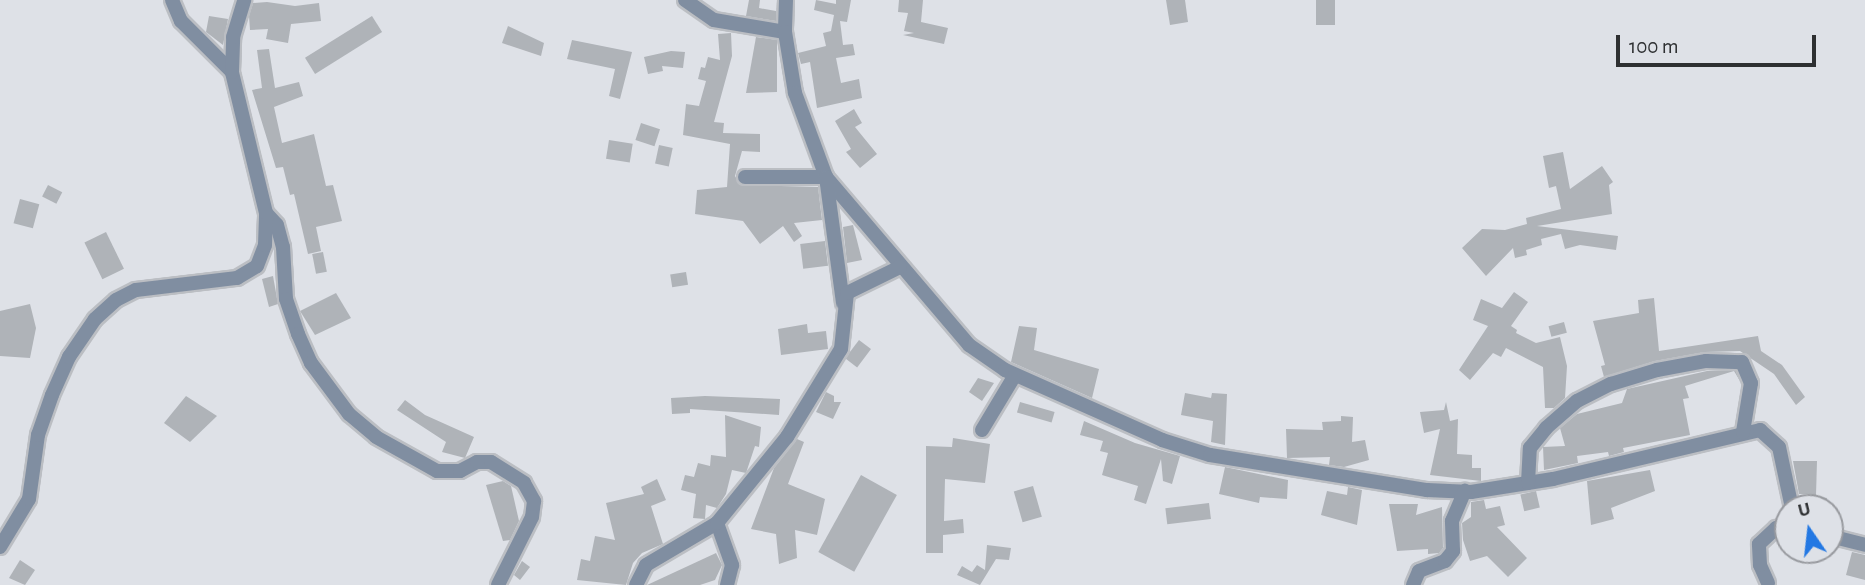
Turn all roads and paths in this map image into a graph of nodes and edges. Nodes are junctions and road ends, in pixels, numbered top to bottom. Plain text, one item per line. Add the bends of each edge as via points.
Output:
1 (172, 0) edge
2 (244, 0) edge
3 (685, 0) edge
4 (786, 0) edge
5 (785, 32) junction
6 (232, 72) junction
7 (745, 177) dead end
8 (826, 177) junction
9 (266, 213) junction
10 (900, 267) junction
11 (843, 303) junction
12 (1015, 375) junction
13 (982, 430) dead end
14 (1743, 432) junction
15 (1528, 483) junction
16 (1465, 491) junction
17 (1789, 494) edge
18 (717, 523) junction
19 (1774, 531) edge
20 (1844, 540) edge
21 (1865, 545) edge
22 (0, 547) edge
23 (1768, 583) dead end
24 (498, 585) edge
25 (636, 585) edge
26 (727, 585) edge
27 (1413, 585) edge

1 - 6 street via 181,21
2 - 6 street via 233,37
3 - 5 street via 714,20
4 - 5 street
5 - 8 street via 795,93
6 - 9 street
7 - 8 street
8 - 10 street
8 - 11 street
9 - 22 street via 265,245 248,274 136,290 95,319 69,357 52,395 38,435 29,499
9 - 24 street via 284,247 286,299 298,334 311,363 349,414 376,437 437,471 460,471 477,461 491,462 524,482 534,501 531,517
10 - 11 street via 851,290
10 - 12 street via 969,345
11 - 18 street via 843,341 836,359 787,437
12 - 13 street
12 - 16 street via 1162,440 1210,455 1427,490
14 - 15 street via 1599,470
14 - 15 street via 1751,383 1742,362 1706,361 1657,370 1577,401 1546,428 1530,448
14 - 17 street via 1760,430 1776,442
15 - 16 street
16 - 27 street via 1452,521 1453,551 1445,561 1419,571
18 - 25 street via 646,565
18 - 26 street via 732,565
19 - 23 street via 1759,544 1760,565
20 - 21 street

